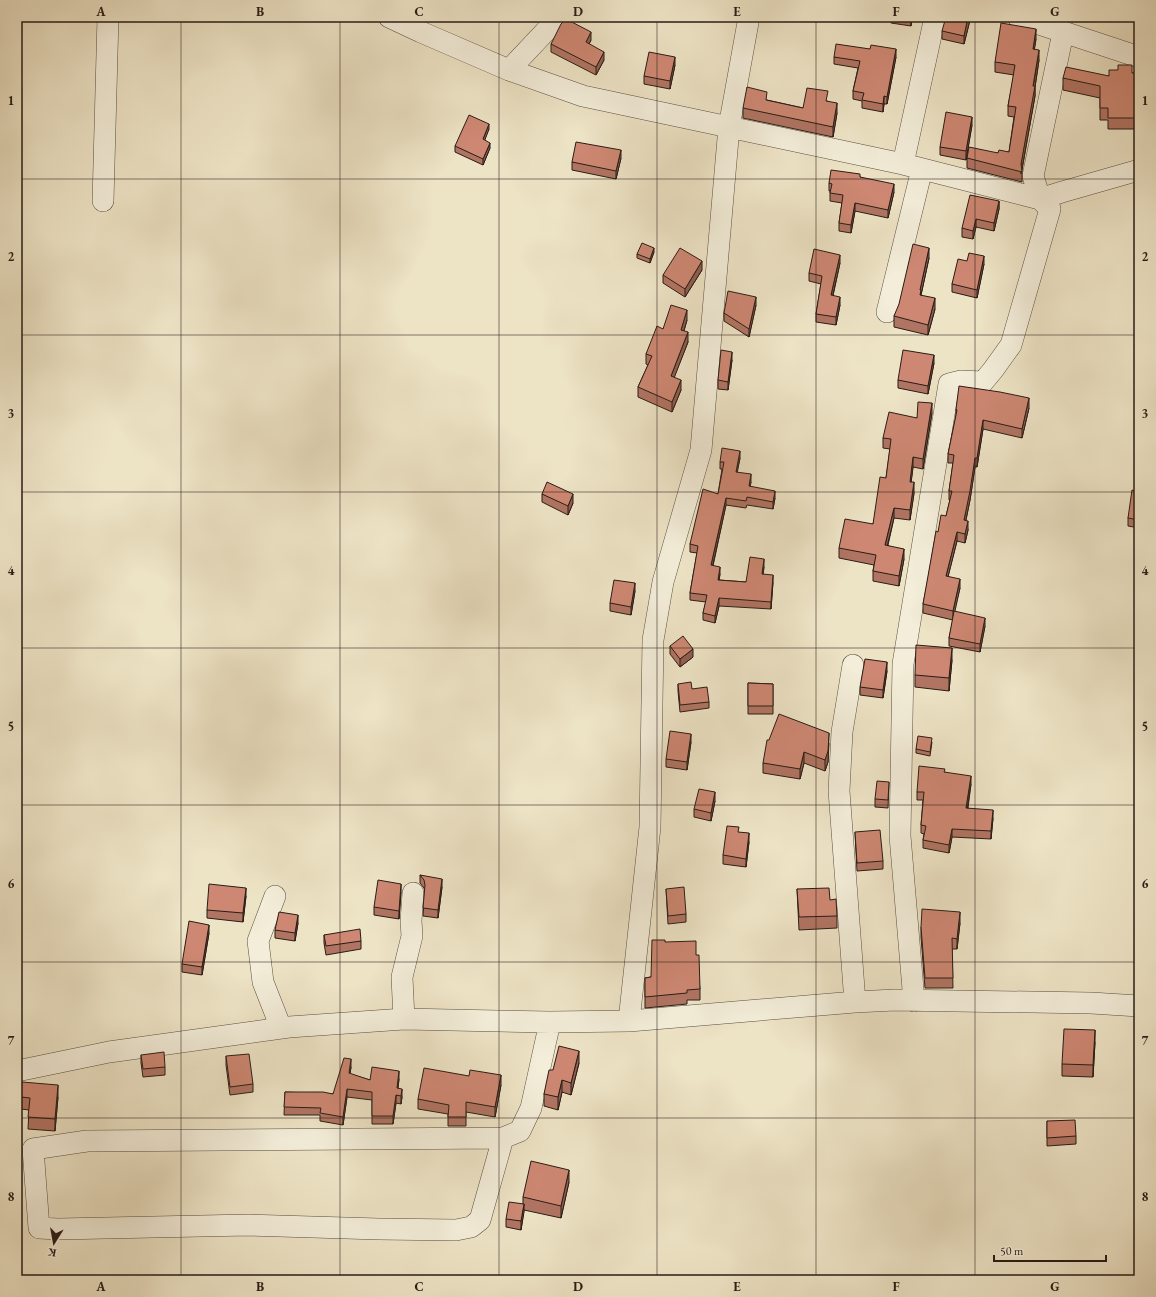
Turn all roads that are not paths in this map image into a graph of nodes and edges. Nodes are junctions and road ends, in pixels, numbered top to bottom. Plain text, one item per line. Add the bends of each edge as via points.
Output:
1 (108, 17) edge
2 (389, 17) edge
3 (559, 17) edge
4 (749, 17) edge
5 (935, 17) edge
6 (1018, 17) edge
7 (1063, 33) junction
8 (1139, 57) edge
9 (509, 70) junction
10 (729, 127) junction
11 (912, 167) junction
12 (1139, 170) edge
13 (1040, 199) junction
14 (103, 201) dead end
15 (887, 312) dead end
16 (853, 666) dead end
17 (413, 892) dead end
18 (275, 896) dead end
19 (914, 1001) junction
20 (855, 1002) junction
21 (1139, 1006) edge
22 (404, 1019) junction
23 (550, 1022) junction
24 (629, 1022) junction
25 (281, 1028) junction
26 (17, 1071) edge
27 (503, 1138) junction

1 - 14 street
2 - 9 street
3 - 9 street
4 - 10 street
5 - 11 street
6 - 7 street
7 - 8 street
7 - 13 street via 1033,176
9 - 10 street via 583,96
10 - 11 street
10 - 24 street via 701,450 663,582 653,640 650,827
11 - 13 street
11 - 15 street
12 - 13 street
13 - 19 street via 1050,209 1011,345 983,382 961,381 949,384 903,664 900,836
16 - 20 street via 842,732 839,791
17 - 22 street via 412,936 402,977
18 - 25 street via 258,941 263,982
19 - 20 street
19 - 21 street
20 - 24 street
22 - 23 street
22 - 25 street
23 - 24 street
23 - 27 street via 531,1108 520,1131
25 - 26 street via 109,1052
27 - 27 street via 480,1220 472,1227 456,1230 249,1225 39,1228 34,1149 87,1141

